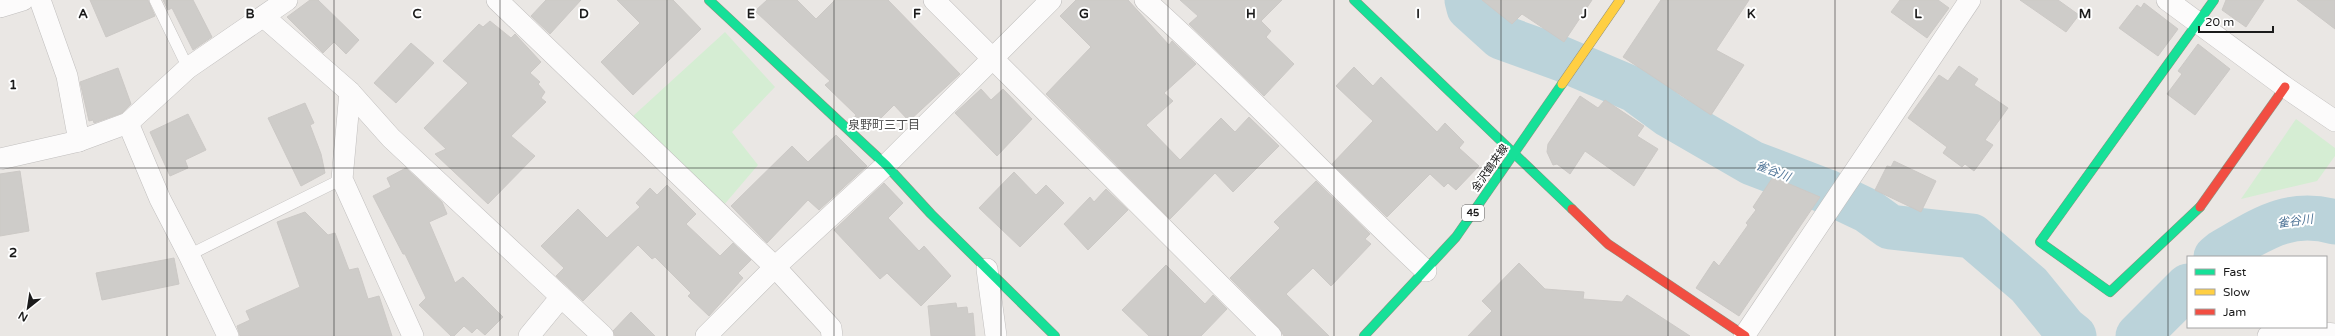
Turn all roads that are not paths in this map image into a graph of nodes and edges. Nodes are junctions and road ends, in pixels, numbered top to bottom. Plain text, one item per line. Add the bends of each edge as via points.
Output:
1 (23, 0) edge
2 (40, 0) edge
3 (155, 0) edge
4 (287, 0) edge
5 (497, 0) edge
6 (709, 0) edge
7 (934, 0) edge
8 (1051, 0) edge
9 (1145, 0) edge
10 (1354, 0) edge
11 (1620, 0) edge
12 (1970, 0) edge
13 (2167, 0) edge
14 (2214, 0) edge
15 (0, 7) edge
16 (264, 17) junction
17 (2199, 24) junction
18 (993, 59) junction
19 (188, 68) junction
20 (2285, 87) junction
21 (350, 92) junction
22 (2335, 121) edge
23 (128, 123) junction
24 (79, 141) junction
25 (1515, 154) junction
26 (0, 159) edge
27 (886, 165) junction
28 (342, 180) junction
29 (189, 255) junction
30 (775, 267) junction
31 (987, 269) junction
32 (1426, 271) junction
33 (561, 297) junction
34 (2335, 334) edge
35 (228, 336) edge
36 (413, 336) edge
37 (529, 336) edge
38 (603, 336) edge
39 (706, 336) edge
40 (832, 336) edge
41 (996, 336) edge
42 (1055, 336) edge
43 (1271, 336) edge
44 (1364, 336) edge
45 (1744, 336) edge
46 (2268, 336) edge

1 - 15 street
2 - 24 street via 67,76
3 - 19 lane
4 - 16 street
5 - 30 street
6 - 27 street
7 - 18 street
8 - 18 street
9 - 32 street via 1200,50 1347,197
10 - 25 street
11 - 25 street, 金沢鶴来線 / 45
12 - 45 street
13 - 17 street
14 - 17 street
16 - 19 street
16 - 21 street
17 - 20 street
17 - 20 street via 2040,242 2110,292 2196,212
18 - 27 street
18 - 43 street
19 - 23 street
20 - 22 street
21 - 28 street
21 - 33 street via 391,138
23 - 24 street
23 - 29 street via 160,199
24 - 26 street
25 - 32 street, 金沢鶴来線 / 45 via 1456,237
25 - 45 street via 1608,244
27 - 30 street
27 - 31 street
28 - 29 lane
28 - 36 street
29 - 35 street
30 - 39 street
30 - 40 street via 831,328
31 - 41 street
31 - 42 street
32 - 44 street, 金沢鶴来線 / 45
33 - 37 street
33 - 38 street
34 - 46 street via 2280,328

